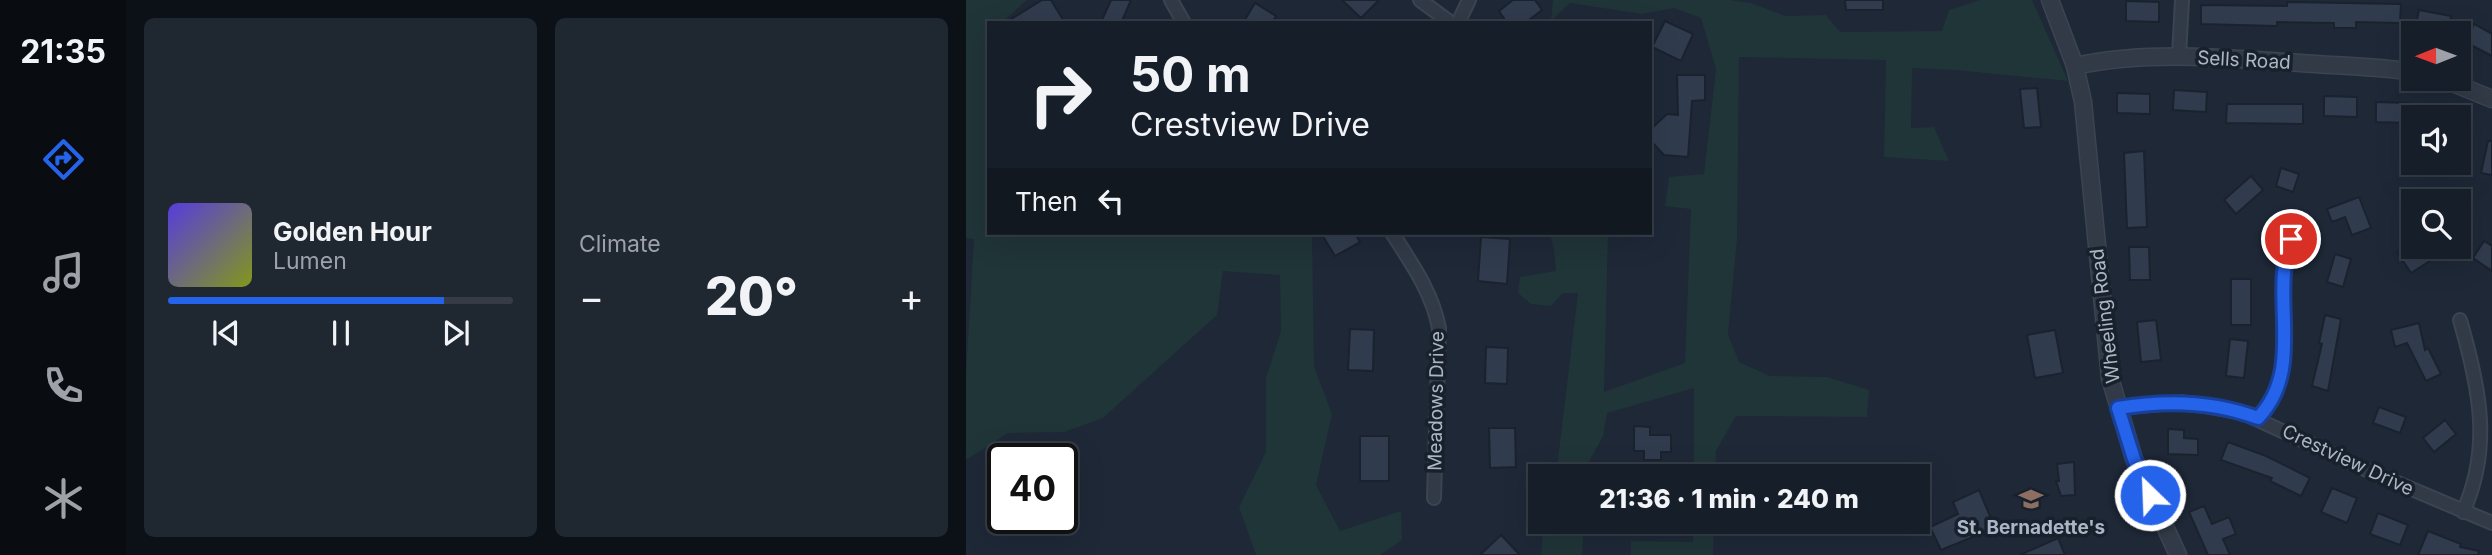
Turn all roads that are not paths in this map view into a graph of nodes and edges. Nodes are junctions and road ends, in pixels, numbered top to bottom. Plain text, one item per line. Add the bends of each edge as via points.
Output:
1 (1171, 0) edge
2 (1420, 0) edge
3 (1469, 0) edge
4 (2050, 0) edge
5 (2182, 0) edge
6 (1183, 21) edge
7 (1448, 21) edge
8 (1459, 21) edge
9 (2179, 56) junction
10 (2075, 66) junction
11 (2401, 71) edge
12 (2471, 90) edge
13 (2492, 99) edge
14 (1393, 235) edge
15 (2291, 239) dead end
16 (2460, 320) dead end
17 (2118, 408) junction
18 (2258, 418) junction
19 (1434, 498) dead end
20 (2463, 512) junction
21 (2492, 523) edge
22 (2178, 555) edge

1 - 6 street
2 - 7 street
3 - 8 street
4 - 10 street, Wheeling Road
5 - 9 street
9 - 10 street, Sells Road via 2136,56
9 - 11 street, Sells Road
10 - 17 street, Wheeling Road via 2083,102 2106,357
12 - 13 street
14 - 19 street, Meadows Drive via 1423,282 1438,328
15 - 18 street via 2283,277 2282,377
16 - 20 street via 2484,402 2488,436 2485,470
17 - 18 street, Crestview Drive via 2182,402
17 - 22 street, Wheeling Road via 2134,459
18 - 20 street, Crestview Drive
20 - 21 street, Crestview Drive

